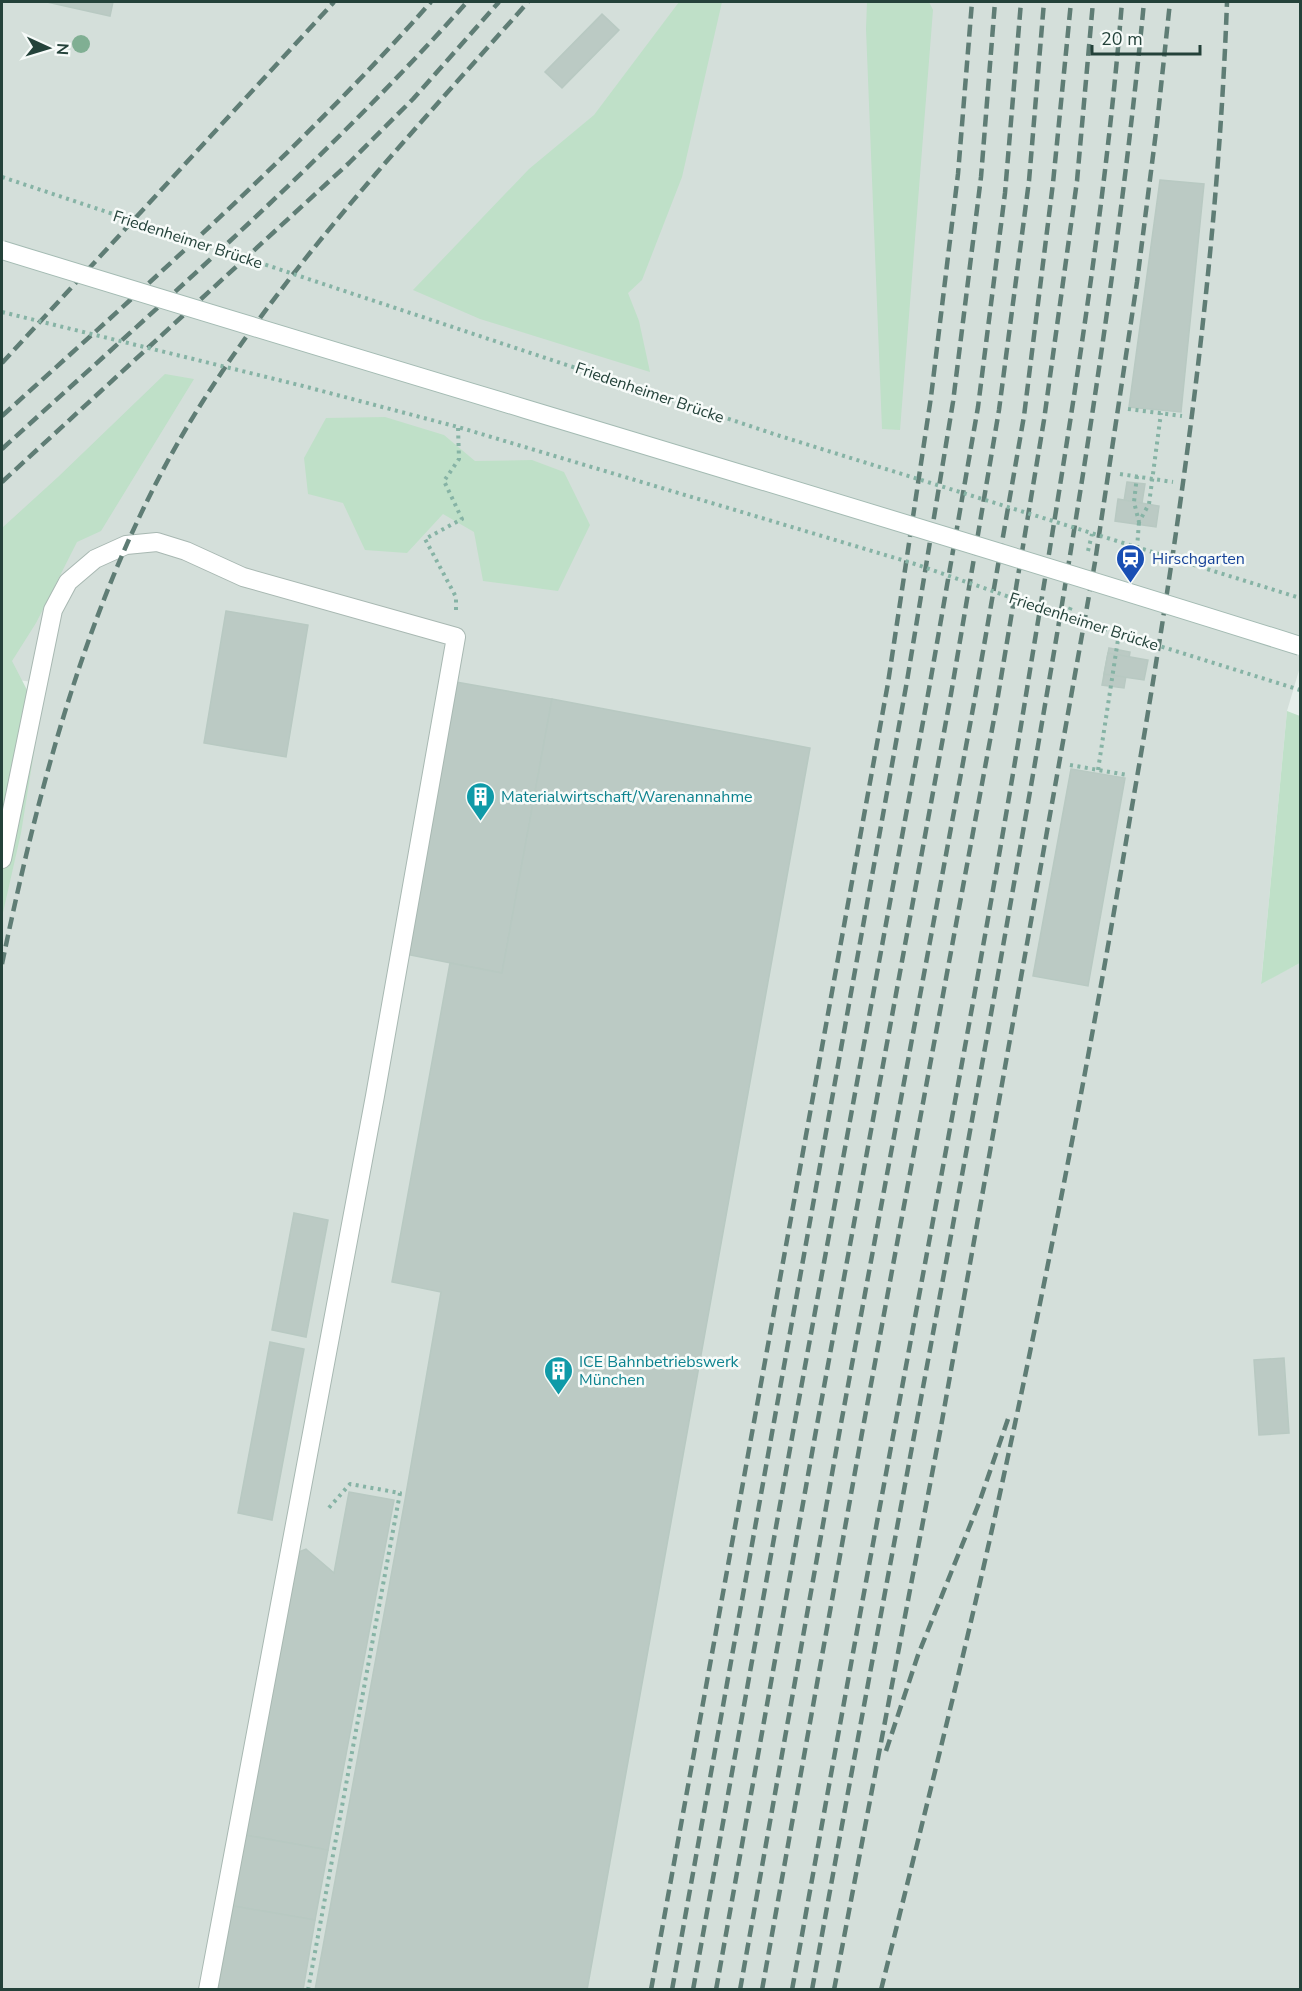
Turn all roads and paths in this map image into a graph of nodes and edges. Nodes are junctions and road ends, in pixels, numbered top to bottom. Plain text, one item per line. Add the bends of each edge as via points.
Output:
1 (2, 177) edge
2 (2, 250) edge
3 (2, 312) edge
4 (1128, 409) dead end
5 (1161, 413) junction
6 (1182, 416) dead end
7 (458, 427) junction
8 (1120, 474) dead end
9 (1137, 476) junction
10 (1173, 482) dead end
11 (1139, 522) junction
12 (1137, 548) junction
13 (446, 576) dead end
14 (1300, 598) edge
15 (1119, 633) junction
16 (1300, 646) edge
17 (1300, 690) edge
18 (1070, 765) dead end
19 (1098, 770) junction
20 (1128, 774) dead end
21 (2, 859) edge
22 (376, 1488) dead end
23 (208, 1989) edge
24 (308, 1989) edge

1 - 12 path, Friedenheimer Brücke, bridge via 780,436
2 - 16 main road, bridge
3 - 7 path, Friedenheimer Brücke, bridge
4 - 5 path
5 - 6 path
5 - 11 path via 1149,504
7 - 13 path via 459,459 444,481 462,519 425,538
7 - 15 path, Friedenheimer Brücke, bridge via 912,563
8 - 9 path
9 - 10 path
9 - 11 path via 1134,502
11 - 12 path
12 - 14 path, Friedenheimer Brücke, bridge
15 - 17 path, Friedenheimer Brücke, bridge
15 - 19 path
18 - 19 path
19 - 20 path
21 - 23 main road via 53,610 68,582 95,559 126,545 157,542 243,578 456,637 375,1096
22 - 24 path via 400,1493

